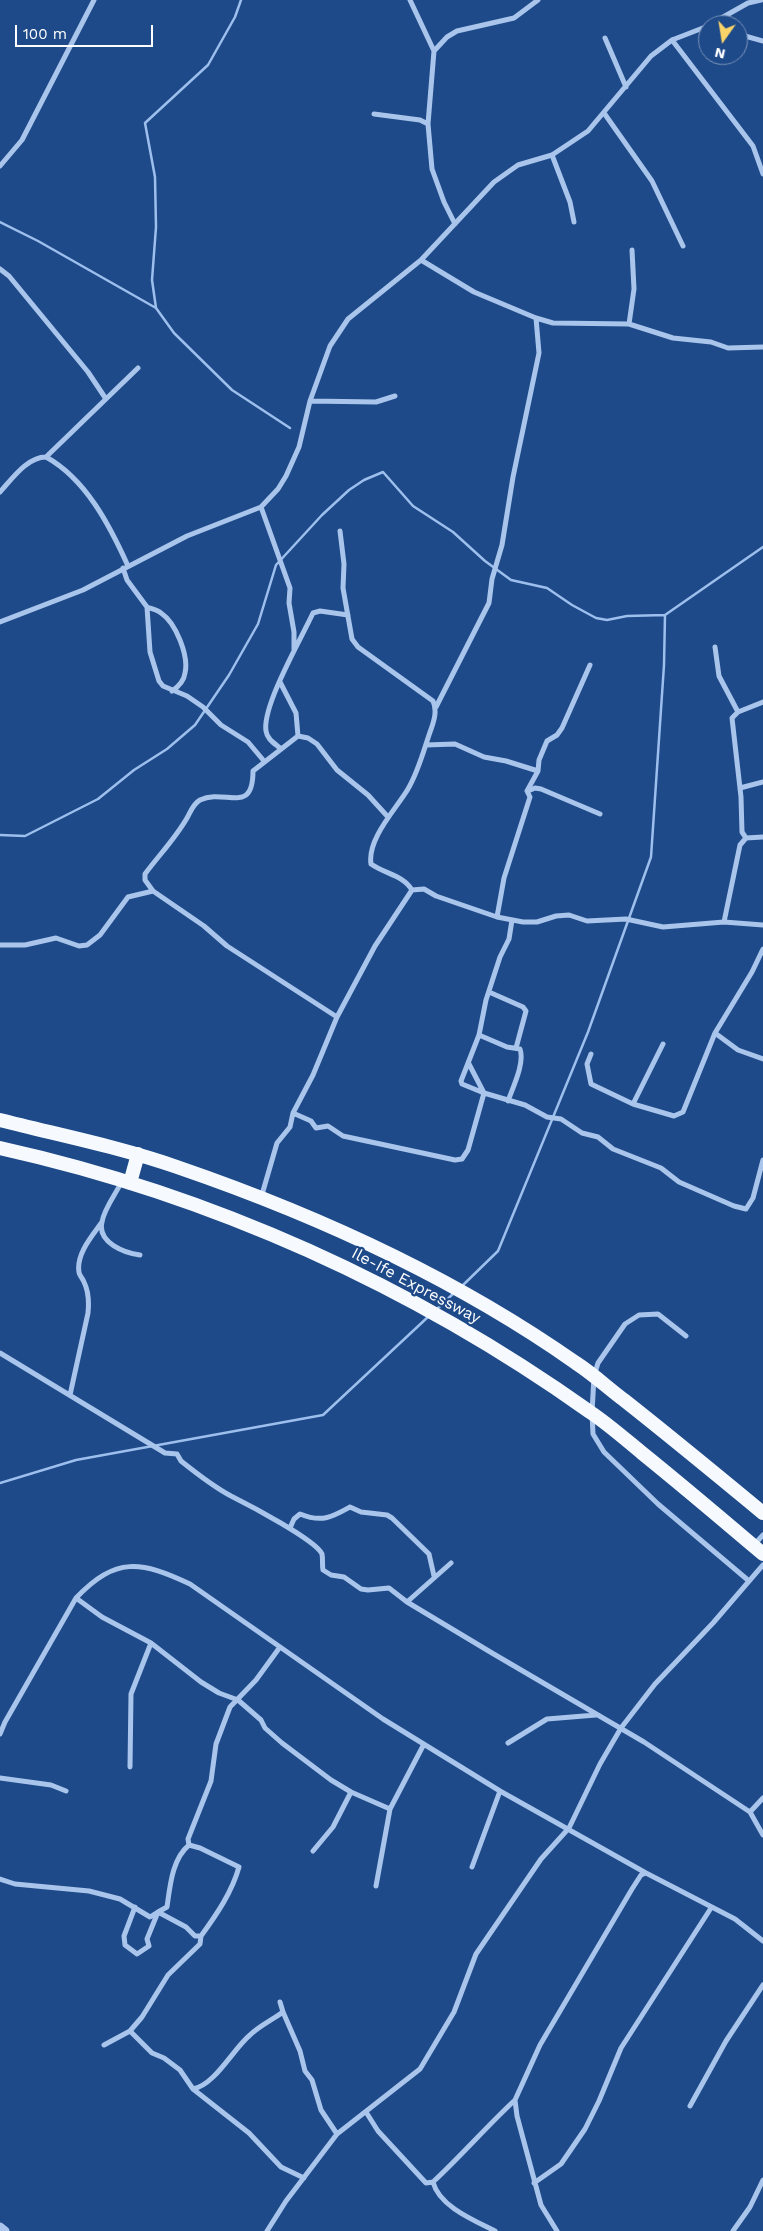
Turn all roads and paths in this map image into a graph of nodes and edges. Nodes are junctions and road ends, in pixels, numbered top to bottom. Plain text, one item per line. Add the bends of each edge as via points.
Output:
1 (94, 0) edge
2 (410, 0) edge
3 (538, 0) edge
4 (761, 0) edge
5 (727, 15) edge
6 (698, 30) edge
7 (748, 37) edge
8 (605, 38) dead end
9 (672, 40) junction
10 (763, 41) edge
11 (434, 52) junction
12 (626, 86) junction
13 (604, 113) junction
14 (374, 114) dead end
15 (428, 124) junction
16 (552, 155) junction
17 (0, 166) edge
18 (763, 174) edge
19 (574, 222) dead end
20 (454, 224) junction
21 (683, 246) dead end
22 (632, 250) dead end
23 (421, 260) junction
24 (0, 269) edge
25 (536, 318) junction
26 (629, 324) junction
27 (763, 347) edge
28 (138, 368) dead end
29 (395, 396) dead end
30 (106, 399) junction
31 (310, 401) junction
32 (46, 457) junction
33 (0, 492) edge
34 (261, 507) junction
35 (340, 531) dead end
36 (125, 567) junction
37 (147, 607) junction
38 (348, 615) junction
39 (0, 622) edge
40 (304, 631) junction
41 (294, 632) junction
42 (715, 648) dead end
43 (294, 652) junction
44 (590, 665) dead end
45 (280, 682) junction
46 (172, 692) junction
47 (763, 702) edge
48 (436, 707) junction
49 (738, 712) junction
50 (298, 736) junction
51 (426, 745) junction
52 (280, 748) junction
53 (264, 762) junction
54 (538, 771) junction
55 (763, 782) edge
56 (740, 788) junction
57 (528, 791) junction
58 (600, 814) dead end
59 (388, 817) junction
60 (763, 837) edge
61 (746, 838) junction
62 (153, 890) junction
63 (412, 890) junction
64 (497, 917) junction
65 (512, 920) junction
66 (724, 922) junction
67 (763, 925) edge
68 (0, 945) edge
69 (763, 949) edge
70 (489, 992) junction
71 (337, 1017) junction
72 (715, 1033) junction
73 (478, 1035) junction
74 (663, 1044) dead end
75 (516, 1048) junction
76 (592, 1054) dead end
77 (763, 1059) edge
78 (469, 1064) junction
79 (484, 1093) junction
80 (508, 1101) junction
81 (633, 1104) junction
82 (293, 1113) junction
83 (0, 1120) edge
84 (0, 1148) edge
85 (138, 1154) junction
86 (763, 1160) edge
87 (126, 1181) junction
88 (261, 1198) junction
89 (102, 1222) junction
90 (140, 1255) dead end
91 (686, 1336) dead end
92 (0, 1353) edge
93 (594, 1376) junction
94 (70, 1395) junction
95 (592, 1413) junction
96 (763, 1514) edge
97 (290, 1528) junction
98 (763, 1535) edge
99 (758, 1550) edge
100 (451, 1563) dead end
101 (763, 1565) edge
102 (434, 1576) junction
103 (749, 1581) junction
104 (76, 1598) junction
105 (408, 1602) junction
106 (151, 1643) junction
107 (280, 1647) junction
108 (238, 1700) junction
109 (597, 1715) junction
110 (621, 1728) junction
111 (0, 1734) edge
112 (508, 1743) dead end
113 (424, 1744) junction
114 (130, 1767) dead end
115 (0, 1778) edge
116 (66, 1791) dead end
117 (500, 1791) junction
118 (351, 1792) junction
119 (763, 1798) edge
120 (390, 1810) junction
121 (750, 1812) junction
122 (569, 1828) junction
123 (763, 1835) edge
124 (189, 1845) junction
125 (313, 1851) dead end
126 (472, 1867) dead end
127 (646, 1873) junction
128 (0, 1879) edge
129 (376, 1886) dead end
130 (136, 1907) junction
131 (710, 1908) junction
132 (158, 1912) junction
133 (201, 1936) junction
134 (763, 1941) edge
135 (763, 1986) edge
136 (280, 2002) dead end
137 (283, 2012) junction
138 (130, 2031) junction
139 (104, 2045) dead end
140 (193, 2089) junction
141 (515, 2100) junction
142 (690, 2106) dead end
143 (366, 2112) junction
144 (337, 2134) junction
145 (304, 2178) junction
146 (763, 2180) edge
147 (432, 2182) junction
148 (534, 2182) junction
149 (0, 2227) edge
150 (5, 2231) edge
151 (267, 2231) edge
152 (494, 2231) edge
153 (557, 2231) edge
154 (733, 2231) edge

1 - 17 street via 22,140
2 - 11 street
3 - 11 street via 514,18 447,37
4 - 5 street via 748,3
6 - 9 street
7 - 10 street
8 - 12 street
9 - 12 street via 651,56
9 - 18 street via 753,146
11 - 15 street
12 - 13 street
13 - 16 street via 588,131
13 - 21 street via 652,181
14 - 15 street via 413,118
15 - 20 street via 432,169
16 - 19 street
16 - 20 street via 518,165 494,182
20 - 23 street
22 - 26 street via 634,289
23 - 25 street via 474,292
23 - 31 street via 348,319 330,346
24 - 30 street via 88,372
25 - 26 street via 553,323
25 - 48 street via 539,353 489,603
26 - 27 street via 673,338 711,342 728,348
28 - 30 street
29 - 31 street via 376,402
30 - 32 street
31 - 34 street via 290,469 278,489
32 - 33 street via 23,468
32 - 36 street via 78,484 95,505
34 - 36 street via 187,536
34 - 41 street via 290,588
35 - 38 street
36 - 37 street via 127,580
36 - 39 street via 83,590
37 - 46 street via 150,652 158,681
37 - 46 street via 162,614 177,633 186,661 185,674
38 - 40 street via 312,614
38 - 48 street via 352,639 358,647 433,701
40 - 41 street
40 - 43 street
41 - 43 street
42 - 49 street via 719,676
43 - 45 street
44 - 54 street via 562,728 547,741
45 - 50 street via 296,713
45 - 52 street via 265,718 268,738
46 - 53 street via 187,696 203,707 221,725 248,742
47 - 49 street
48 - 51 street
49 - 56 street via 732,718
50 - 52 street
50 - 59 street via 317,744 337,770 368,795
51 - 54 street via 456,744 484,756
51 - 59 street via 409,788
52 - 53 street
53 - 62 street via 253,771 250,790 244,796 239,799 202,799 194,805 178,834 145,874 145,880
54 - 57 street
55 - 56 street
56 - 61 street via 742,832
57 - 58 street via 541,789
57 - 64 street via 530,797 504,878
59 - 63 street via 372,849 371,864 403,879
60 - 61 street
61 - 66 street via 740,845
62 - 68 street via 128,897 100,936 87,945 79,946 56,938 25,945
62 - 71 street via 227,946
63 - 64 street via 424,889
63 - 71 street via 376,946
64 - 65 street
65 - 66 street via 537,922 569,915 588,920 626,919 673,928 683,924
65 - 70 street via 509,939
66 - 67 street
69 - 72 street
70 - 73 street
70 - 75 street via 526,1011
71 - 82 street
72 - 77 street via 738,1050
72 - 81 street via 683,1112 674,1116
73 - 75 street
73 - 78 street
74 - 81 street
75 - 80 street via 522,1054
76 - 81 street via 587,1064 591,1084
78 - 79 street
78 - 79 street via 462,1084
79 - 80 street
79 - 82 street via 468,1150 462,1159 455,1160 343,1136 328,1126 316,1128 311,1121
80 - 86 street via 546,1117 561,1119 582,1132 598,1137 613,1149 661,1168 679,1182 734,1206 746,1208 753,1198
82 - 88 street via 290,1127 277,1143
83 - 85 highway, Ile-Ife Expressway
84 - 87 highway, Ile-Ife Expressway
85 - 87 highway
85 - 88 highway, Ile-Ife Expressway
87 - 89 street
87 - 95 highway, Ile-Ife Expressway via 210,1209 352,1271 443,1318
88 - 93 highway, Ile-Ife Expressway via 346,1233 406,1263 523,1328
89 - 90 street via 102,1231 113,1245 127,1253
89 - 94 street via 80,1260 78,1273 89,1300
91 - 93 street via 658,1314 639,1315 625,1324 606,1349
92 - 94 street
93 - 95 street
93 - 96 highway, Ile-Ife Expressway
94 - 97 street via 165,1453 177,1454 181,1461 231,1496
95 - 99 highway, Ile-Ife Expressway
95 - 103 street via 593,1434 604,1452 658,1504
97 - 102 street via 300,1514 321,1519 335,1517 350,1507 361,1512 387,1515 429,1554
97 - 105 street via 322,1555 323,1570 344,1577 361,1589 389,1588
98 - 99 street
100 - 102 street
101 - 103 street
102 - 105 street
103 - 110 street via 655,1684
104 - 106 street via 102,1617
104 - 107 street via 100,1575 120,1566 162,1571 190,1584
104 - 111 street
105 - 109 street
106 - 108 street via 201,1682
106 - 114 street via 131,1694
107 - 108 street
107 - 113 street
108 - 118 street via 293,1752
108 - 124 street via 230,1707 221,1726 211,1781 188,1839
109 - 110 street
109 - 112 street via 547,1719
110 - 121 street
110 - 122 street
113 - 117 street
113 - 120 street
115 - 116 street
117 - 122 street
117 - 126 street
118 - 120 street
118 - 125 street via 333,1827
119 - 121 street
120 - 129 street
121 - 123 street
122 - 127 street
122 - 143 street via 541,1859 476,1954 454,2012 420,2069
124 - 132 street via 182,1852 172,1877 167,1907
124 - 133 street via 239,1867 226,1898
127 - 131 street
127 - 141 street via 632,1889 540,2046
128 - 130 street via 16,1884 89,1891
130 - 132 street via 150,1917
130 - 132 street via 124,1936 125,1945 137,1954 149,1946 147,1938
131 - 134 street via 735,1919
131 - 148 street via 621,2048 585,2129 561,2164
132 - 133 street via 186,1927 194,1936
133 - 138 street via 200,1944 168,1975
135 - 142 street via 726,2041
136 - 137 street
137 - 140 street via 250,2034 217,2073
137 - 144 street via 321,2110
138 - 139 street
138 - 140 street via 152,2053 180,2070
140 - 145 street via 249,2133 281,2166
141 - 147 street
141 - 148 street
143 - 144 street
143 - 147 street via 378,2131 426,2183
144 - 145 street
145 - 151 street
146 - 154 street
147 - 152 street via 436,2192 466,2216
148 - 153 street via 541,2204
149 - 150 street

